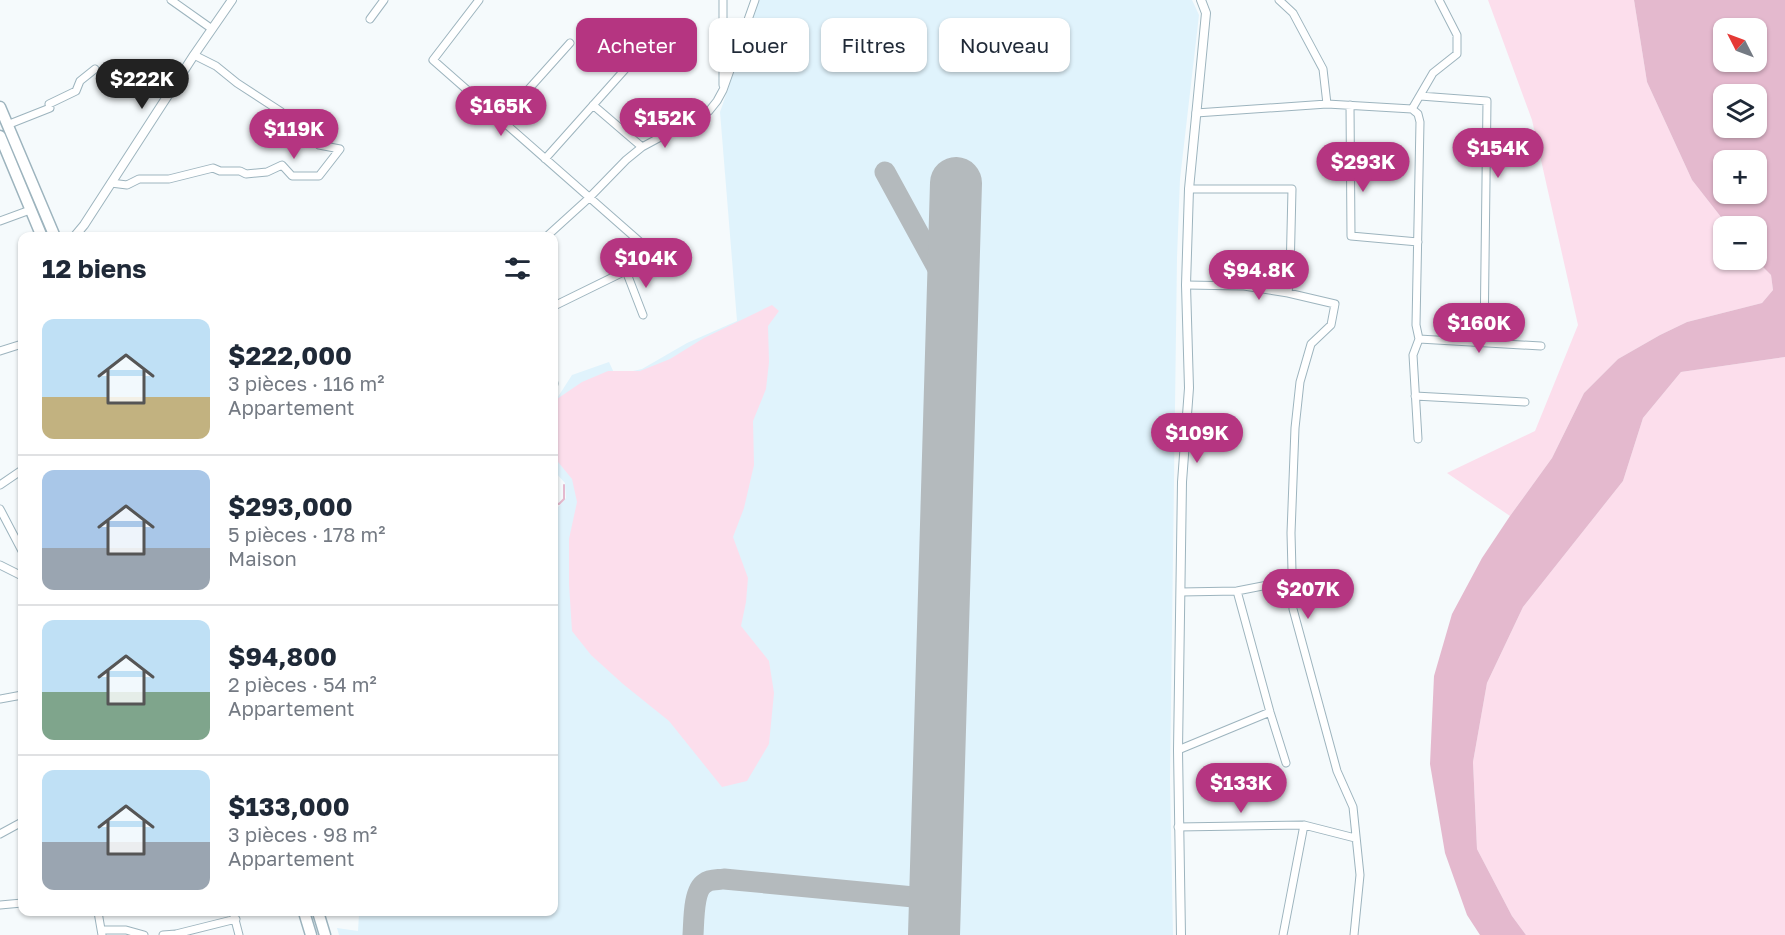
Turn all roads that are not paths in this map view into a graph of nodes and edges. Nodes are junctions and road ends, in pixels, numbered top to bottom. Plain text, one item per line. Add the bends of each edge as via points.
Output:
1 (171, 0) edge
2 (232, 0) edge
3 (384, 0) edge
4 (479, 0) edge
5 (723, 0) edge
6 (755, 0) edge
7 (1201, 0) edge
8 (1279, 0) edge
9 (1439, 0) edge
10 (370, 19) dead end
11 (212, 29) junction
12 (570, 43) dead end
13 (194, 55) junction
14 (95, 69) dead end
15 (623, 72) edge
16 (723, 90) junction
17 (1420, 96) junction
18 (1327, 104) junction
19 (593, 105) junction
20 (1350, 105) junction
21 (0, 107) edge
22 (1412, 109) junction
23 (1196, 113) junction
24 (501, 120) junction
25 (7, 125) junction
26 (0, 136) edge
27 (642, 147) junction
28 (545, 159) junction
29 (111, 183) junction
30 (1190, 189) junction
31 (589, 198) junction
32 (30, 210) junction
33 (0, 221) edge
34 (40, 232) edge
35 (53, 232) edge
36 (78, 232) edge
37 (552, 232) edge
38 (1418, 242) junction
39 (626, 271) junction
40 (1186, 285) junction
41 (1288, 293) junction
42 (558, 304) edge
43 (643, 315) dead end
44 (1419, 339) junction
45 (1484, 342) junction
46 (18, 345) edge
47 (1541, 346) dead end
48 (0, 351) edge
49 (1415, 396) junction
50 (1525, 402) dead end
51 (1418, 438) dead end
52 (18, 473) edge
53 (0, 485) edge
54 (0, 508) edge
55 (18, 543) edge
56 (0, 565) edge
57 (18, 574) edge
58 (1293, 580) junction
59 (1237, 591) junction
60 (1181, 592) junction
61 (18, 696) edge
62 (0, 699) edge
63 (1270, 712) junction
64 (1178, 750) junction
65 (1286, 763) dead end
66 (18, 824) edge
67 (1304, 825) junction
68 (1178, 827) junction
69 (0, 834) edge
70 (1355, 838) junction
71 (18, 903) edge
72 (0, 905) edge
73 (99, 916) edge
74 (234, 916) edge
75 (305, 916) edge
76 (319, 916) edge
77 (102, 932) edge
78 (144, 935) edge
79 (163, 935) edge
80 (239, 935) edge
81 (311, 935) edge
82 (325, 935) edge
83 (1180, 935) edge
84 (1283, 935) edge
85 (1354, 935) edge

1 - 11 street
2 - 11 street
3 - 10 street
4 - 24 street via 433,60
5 - 16 street
6 - 16 street
7 - 23 street via 1206,13
8 - 18 street via 1293,13 1323,69
9 - 17 street via 1457,35 1456,54 1433,73
11 - 13 street
12 - 24 street
13 - 29 street
13 - 29 street via 280,111 319,145 340,149 319,176 292,177 282,165 267,172 246,174 213,168 169,179 139,179 127,185
14 - 25 street via 80,81 76,91 49,104 50,108
15 - 19 street
16 - 27 street via 709,111
17 - 22 street
17 - 45 street via 1487,101
18 - 20 street
18 - 23 street
19 - 27 street
19 - 28 street
20 - 22 street
20 - 38 street via 1351,236
21 - 25 highway
22 - 38 street via 1420,122
23 - 30 street
24 - 28 street
25 - 35 highway
26 - 32 highway
27 - 31 street
28 - 31 street
29 - 36 street
30 - 40 street
30 - 41 street via 1292,189
31 - 37 street
31 - 39 street via 656,256
32 - 33 street
32 - 34 highway
38 - 44 street
39 - 42 street
39 - 43 street
40 - 41 street via 1244,286
40 - 60 street via 1189,388 1182,482
41 - 58 street via 1335,304 1331,325 1311,344 1300,382 1294,428
44 - 45 street
44 - 49 street via 1413,355
45 - 47 street
46 - 48 street
49 - 50 street
49 - 51 street
52 - 53 street
54 - 55 street
56 - 57 street
58 - 59 street
58 - 70 street via 1293,609 1337,771 1353,807
59 - 60 street
59 - 63 street
60 - 64 street
61 - 62 street
63 - 64 street
63 - 65 street
64 - 68 street
66 - 69 street
67 - 68 street
67 - 70 street
67 - 84 street
68 - 83 street
70 - 85 street via 1360,875
71 - 72 street
73 - 77 street
74 - 79 street
74 - 80 street
75 - 81 highway
76 - 82 highway
77 - 78 street via 126,930

